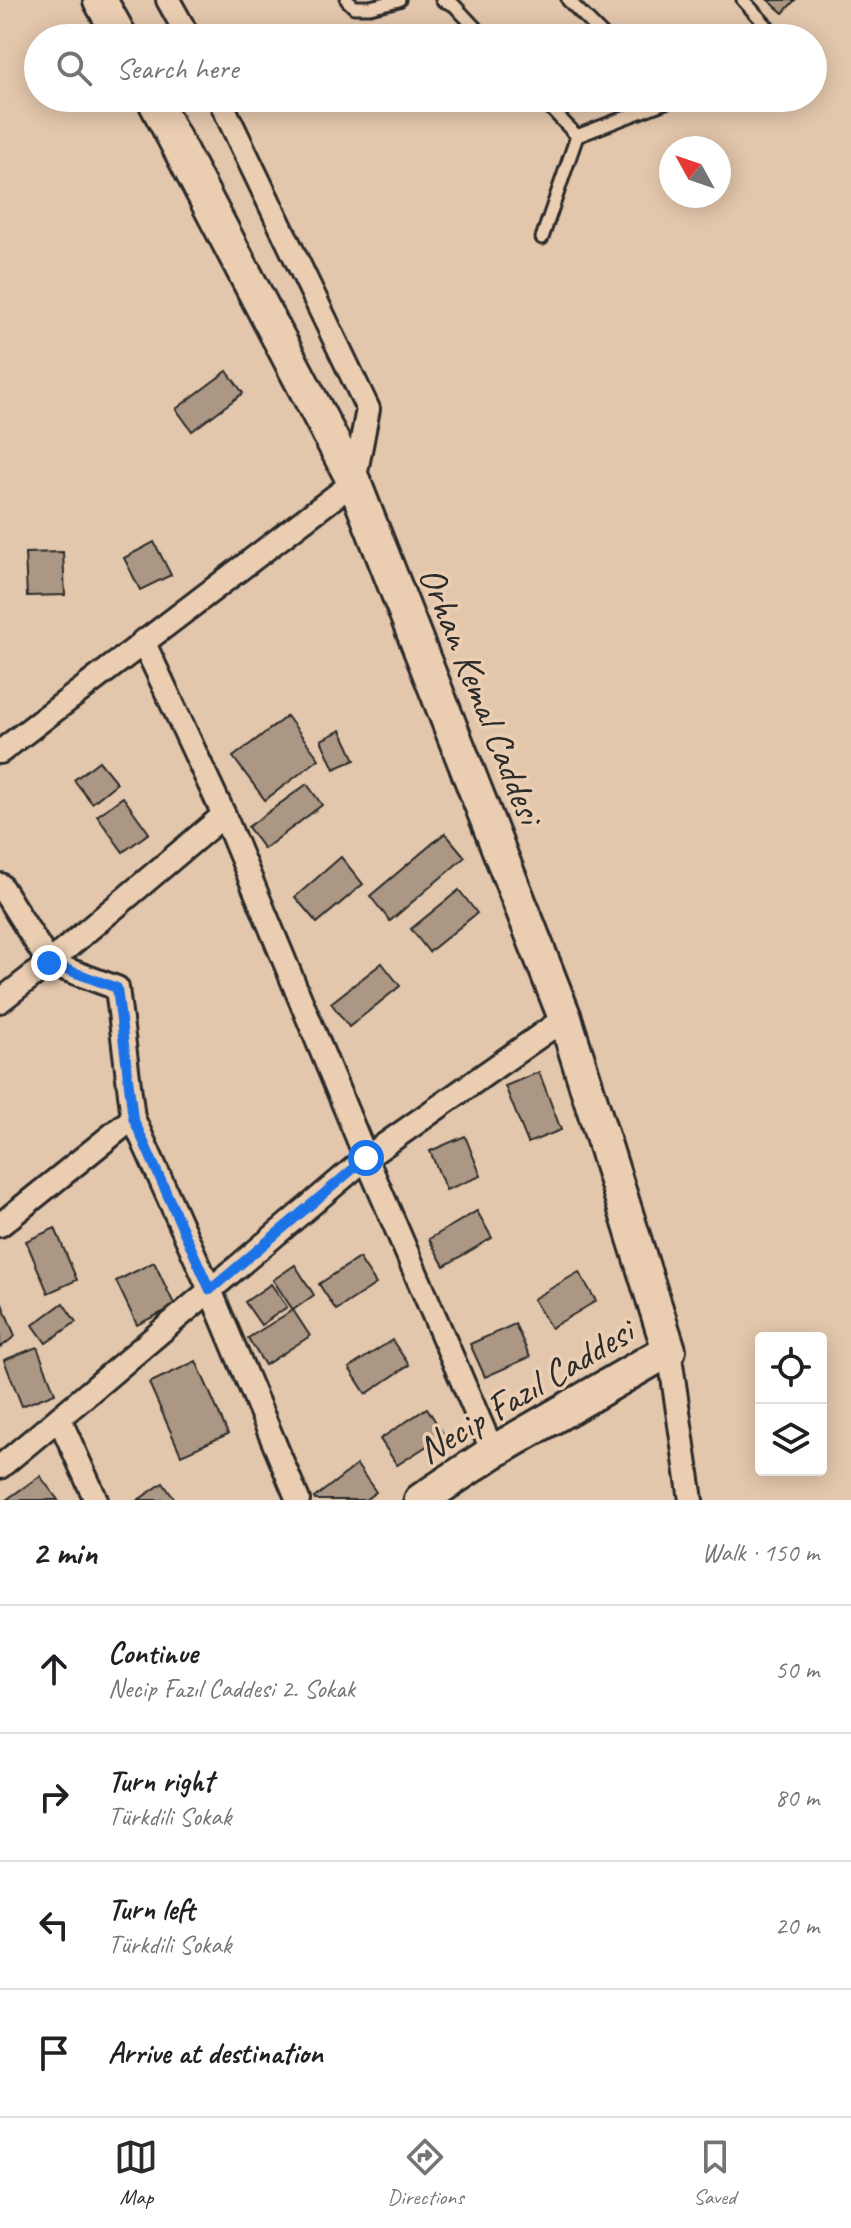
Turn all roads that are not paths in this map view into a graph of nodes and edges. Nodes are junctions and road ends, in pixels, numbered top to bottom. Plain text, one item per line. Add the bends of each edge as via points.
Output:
1 (100, 0) edge
2 (168, 0) edge
3 (347, 0) edge
4 (399, 0) edge
5 (442, 0) edge
6 (568, 0) edge
7 (743, 0) edge
8 (113, 24) edge
9 (181, 24) edge
10 (472, 24) edge
11 (592, 24) edge
12 (765, 24) edge
13 (160, 112) edge
14 (226, 112) edge
15 (554, 112) edge
16 (637, 112) edge
17 (577, 136) junction
18 (542, 238) dead end
19 (354, 482) junction
20 (143, 641) junction
21 (0, 752) edge
22 (224, 815) junction
23 (0, 885) edge
24 (49, 963) junction
25 (0, 1001) edge
26 (565, 1018) junction
27 (133, 1118) junction
28 (366, 1158) junction
29 (0, 1225) edge
30 (210, 1290) junction
31 (669, 1350) junction
32 (59, 1418) junction
33 (493, 1452) junction
34 (0, 1467) edge
35 (96, 1500) edge
36 (298, 1500) edge
37 (421, 1500) edge
38 (691, 1500) edge

1 - 8 street
2 - 9 street
3 - 4 lane via 354,7
5 - 10 lane
6 - 11 lane
7 - 12 lane
13 - 19 street, Orhan Kemal Caddesi
14 - 19 street via 368,409
15 - 17 lane
16 - 17 lane
17 - 18 lane
19 - 20 street
19 - 26 street, Orhan Kemal Caddesi
20 - 21 street
20 - 22 street
22 - 24 street
22 - 28 street
23 - 24 street
24 - 25 street
24 - 27 street via 117,988
26 - 28 street
26 - 31 street, Orhan Kemal Caddesi
27 - 29 street
27 - 30 street
28 - 30 street
28 - 33 street
30 - 32 street
30 - 36 street
31 - 33 street, Necip Fazıl Caddesi
31 - 38 street
32 - 34 street
32 - 35 street
33 - 37 street, Necip Fazıl Caddesi

